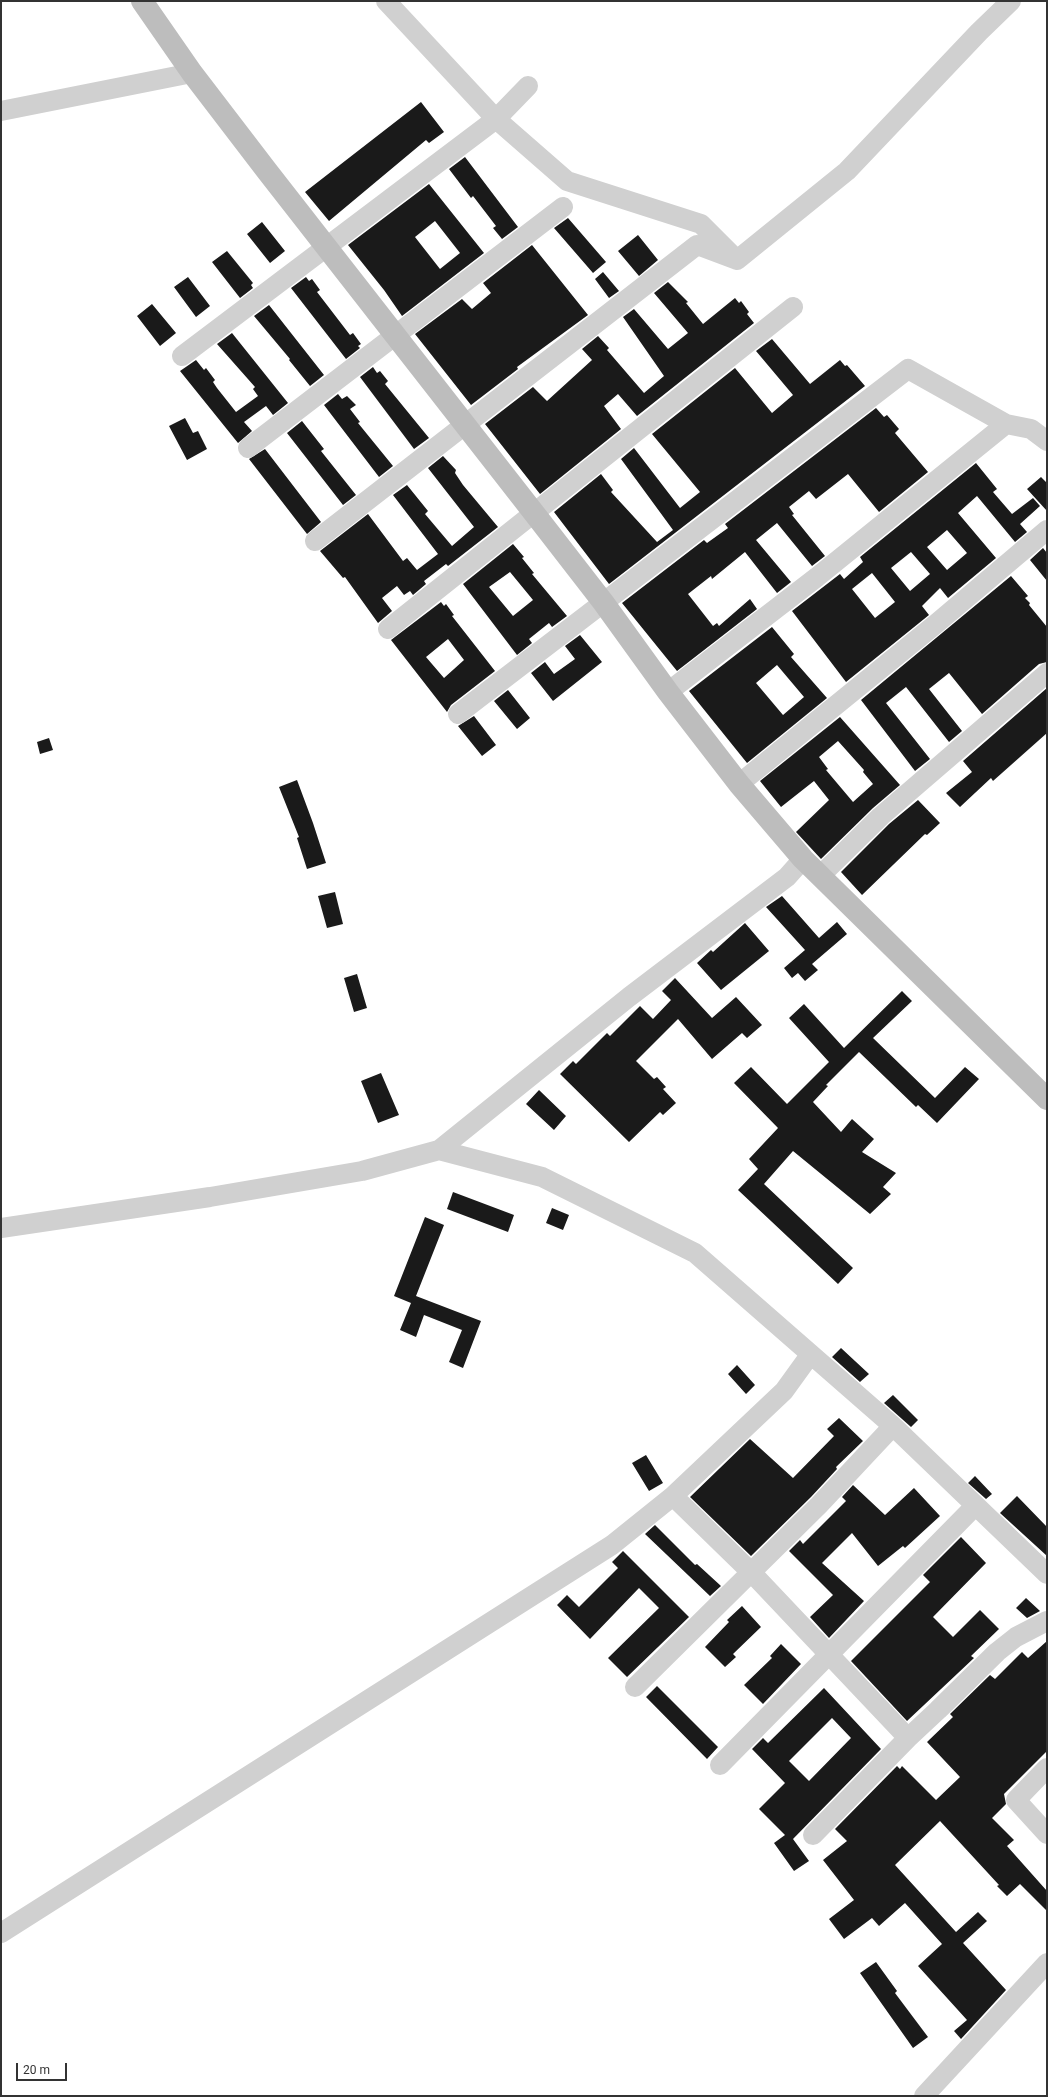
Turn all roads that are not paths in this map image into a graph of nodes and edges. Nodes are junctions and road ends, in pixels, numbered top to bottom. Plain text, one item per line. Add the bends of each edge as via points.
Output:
1 (142, 1) edge
2 (386, 1) edge
3 (1011, 1) edge
4 (192, 73) junction
5 (528, 86) dead end
6 (1, 111) edge
7 (496, 119) junction
8 (563, 207) dead end
9 (327, 247) junction
10 (737, 260) junction
11 (793, 307) dead end
12 (396, 336) junction
13 (182, 356) dead end
14 (1006, 424) junction
15 (465, 425) junction
16 (1047, 441) edge
17 (248, 448) dead end
18 (534, 513) junction
19 (1047, 530) edge
20 (316, 541) dead end
21 (603, 602) junction
22 (388, 629) dead end
23 (1047, 673) edge
24 (668, 692) junction
25 (458, 714) dead end
26 (740, 784) junction
27 (803, 859) junction
28 (820, 876) junction
29 (1047, 1099) edge
30 (439, 1150) junction
31 (1, 1228) edge
32 (810, 1355) junction
33 (893, 1426) junction
34 (673, 1496) junction
35 (975, 1506) junction
36 (751, 1572) junction
37 (1047, 1574) edge
38 (1047, 1621) edge
39 (830, 1654) junction
40 (635, 1687) dead end
41 (908, 1738) junction
42 (720, 1765) dead end
43 (1047, 1768) edge
44 (1047, 1834) edge
45 (813, 1835) dead end
46 (1, 1933) edge
47 (1047, 1962) edge
48 (924, 2096) edge

1 - 4 street
2 - 7 street
3 - 10 street via 848,171
4 - 6 street
4 - 9 street
5 - 7 street
7 - 9 street
7 - 10 street via 567,181 701,224
8 - 12 street
9 - 12 street
9 - 13 street
10 - 15 street via 697,245
11 - 18 street
12 - 15 street
12 - 17 street
14 - 16 street via 1031,429
14 - 21 street via 908,369
14 - 24 street via 823,572
15 - 18 street
15 - 20 street
18 - 21 street
18 - 22 street
19 - 26 street
21 - 24 street
21 - 25 street
23 - 28 street via 881,816
24 - 26 street
26 - 27 street
27 - 28 street
27 - 30 street via 787,877 629,997
28 - 29 street
30 - 31 street via 362,1171
30 - 32 street via 542,1177 695,1253
32 - 33 street
32 - 34 street via 784,1391
33 - 35 street
33 - 36 street
34 - 36 street
34 - 46 street via 612,1545
35 - 37 street
35 - 39 street
36 - 39 street
36 - 40 street
38 - 41 street via 1038,1628 1016,1637 997,1652
39 - 41 street
39 - 42 street
41 - 45 street
43 - 44 street via 1016,1800
47 - 48 street

